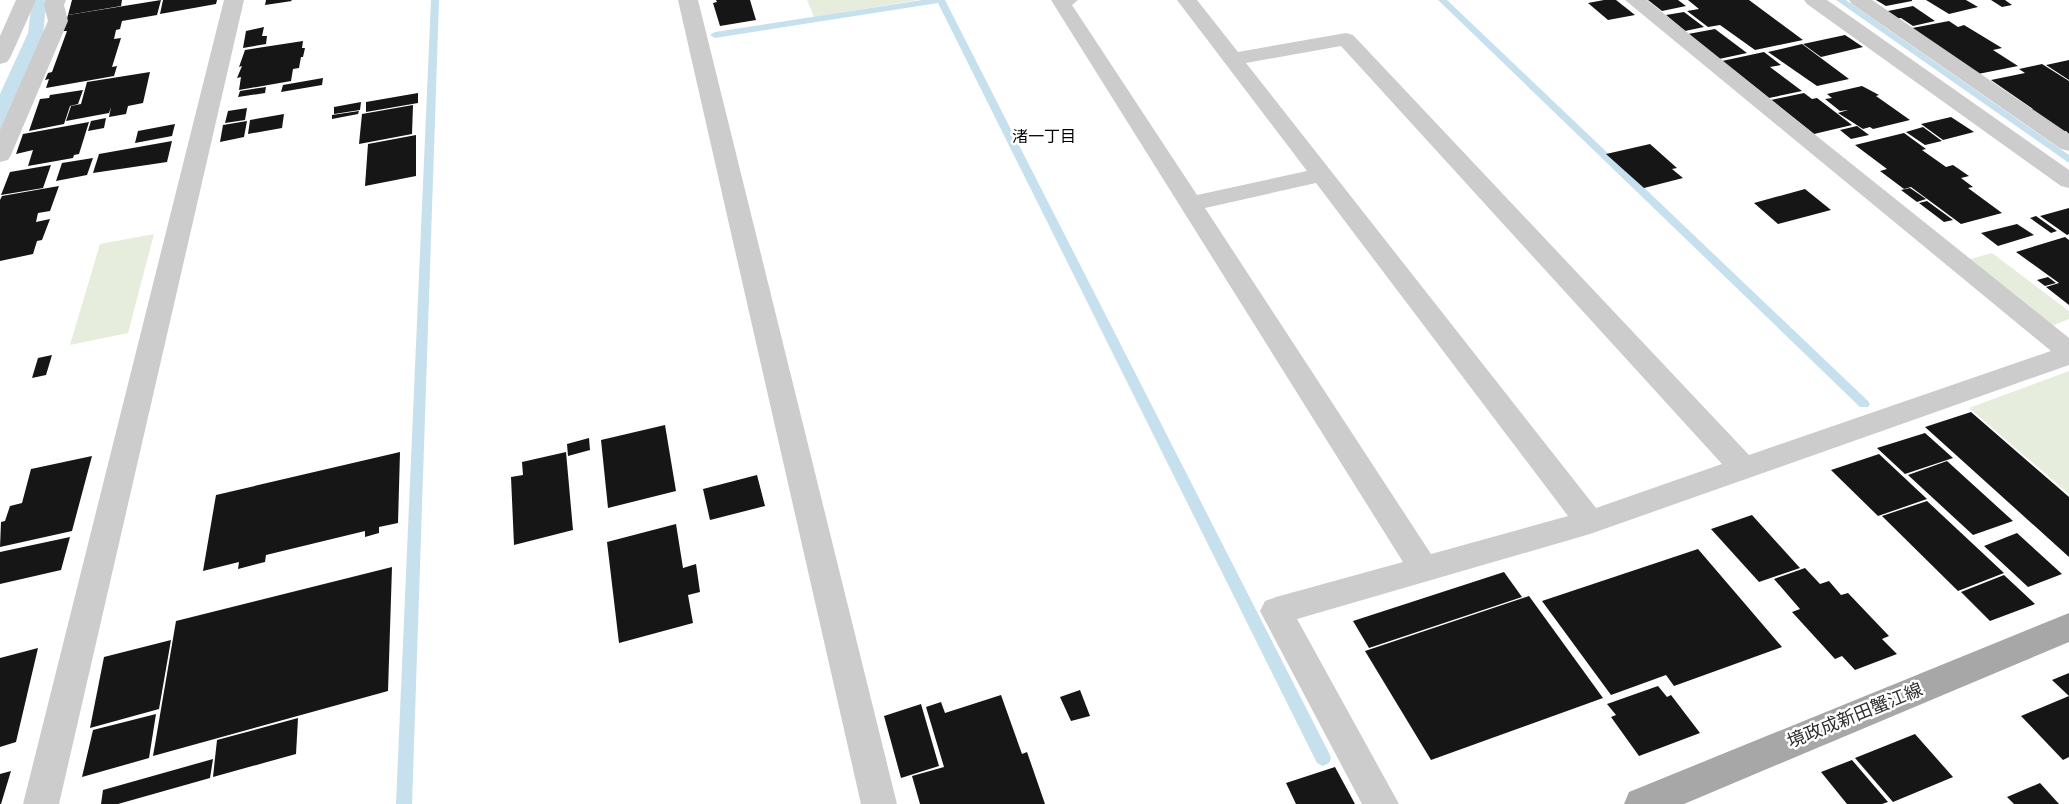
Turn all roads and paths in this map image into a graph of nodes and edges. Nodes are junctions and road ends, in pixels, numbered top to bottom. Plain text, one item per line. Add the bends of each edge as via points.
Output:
1 (26, 0) edge
2 (56, 0) edge
3 (234, 0) edge
4 (688, 0) edge
5 (1068, 0) edge
6 (1187, 0) edge
7 (1636, 0) edge
8 (1814, 0) edge
9 (1859, 0) edge
10 (2, 51) edge
11 (1232, 58) junction
12 (2069, 144) edge
13 (0, 155) edge
14 (1322, 175) junction
15 (2069, 181) edge
16 (1190, 204) junction
17 (2069, 354) edge
18 (1743, 468) junction
19 (1590, 522) junction
20 (1424, 569) junction
21 (2069, 627) edge
22 (41, 804) edge
23 (880, 804) edge
24 (1381, 804) edge
25 (1642, 804) edge

1 - 10 street
2 - 13 street via 58,21
3 - 22 street
4 - 23 street
5 - 16 street via 1060,1
6 - 11 street
7 - 17 street
8 - 15 street
9 - 12 street
11 - 14 street
11 - 18 street via 1346,38
14 - 16 street
14 - 19 street
16 - 20 street
17 - 18 street
18 - 19 street
19 - 20 street
20 - 24 street via 1276,611
21 - 25 main road, 境政成新田蟹江線

